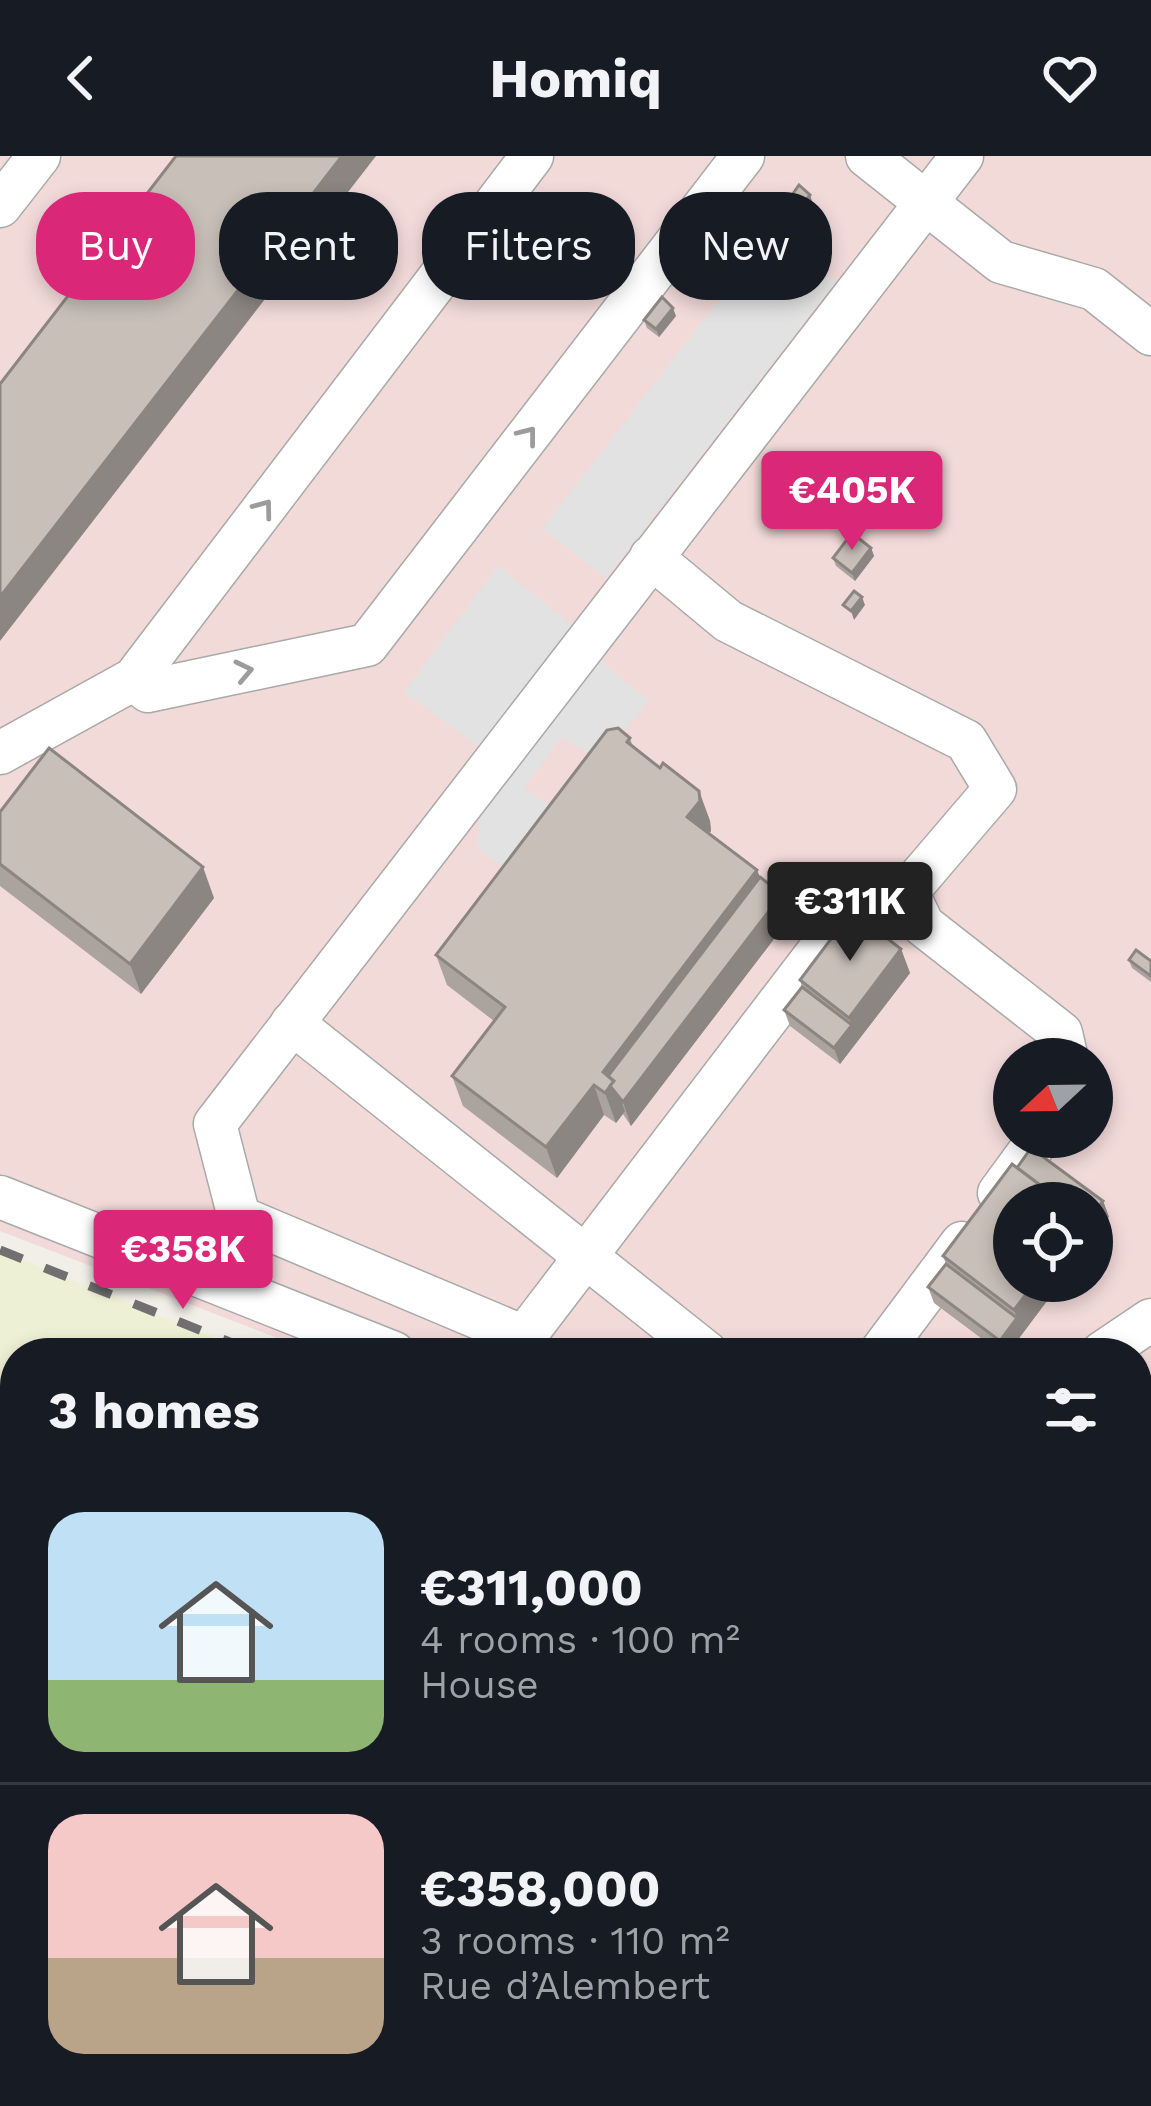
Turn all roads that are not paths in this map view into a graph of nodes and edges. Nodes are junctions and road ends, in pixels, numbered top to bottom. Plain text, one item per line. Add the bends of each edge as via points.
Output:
1 (38, 156) edge
2 (532, 156) edge
3 (743, 156) edge
4 (866, 156) edge
5 (962, 156) edge
6 (926, 204) junction
7 (0, 206) edge
8 (1151, 334) edge
9 (651, 557) junction
10 (134, 679) junction
11 (0, 753) edge
12 (907, 892) junction
13 (292, 1023) junction
14 (1062, 1038) edge
15 (1024, 1158) edge
16 (0, 1197) edge
17 (585, 1256) junction
18 (1151, 1320) edge
19 (356, 1338) edge
20 (688, 1338) edge
21 (891, 1338) edge
22 (1124, 1338) edge

1 - 7 street
10 -> 2 street
10 -> 3 street via 148,691 367,645
4 - 6 street
5 - 6 street
6 - 8 street via 1001,262 1094,290
6 - 9 street
9 - 12 street via 728,621 966,741 995,789
9 - 13 street
10 - 11 street
12 - 14 street via 923,925
12 - 17 street via 850,910
13 - 17 street
13 - 17 street via 215,1124 238,1217 524,1336
15 - 21 street
16 - 19 street
17 - 20 street
18 - 22 street

